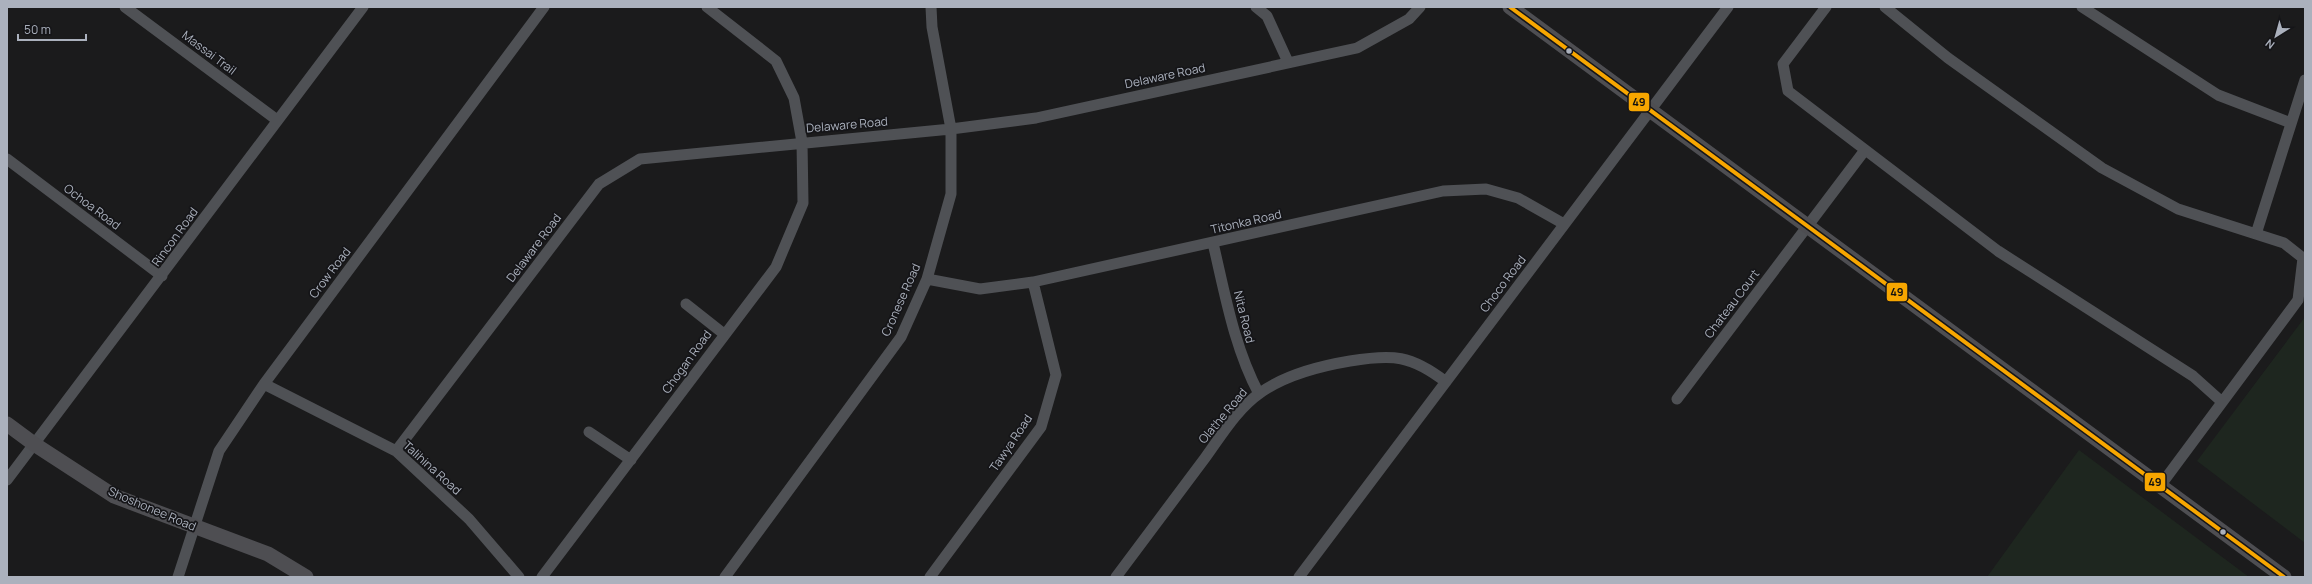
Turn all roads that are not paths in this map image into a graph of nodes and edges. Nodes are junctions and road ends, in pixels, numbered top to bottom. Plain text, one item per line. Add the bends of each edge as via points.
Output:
1 (125, 7) edge
2 (363, 7) edge
3 (544, 7) edge
4 (707, 7) edge
5 (931, 7) edge
6 (1256, 7) edge
7 (1420, 7) edge
8 (1510, 7) edge
9 (1728, 7) edge
10 (1826, 7) edge
11 (1885, 7) edge
12 (2082, 7) edge
13 (1288, 62) junction
14 (2305, 80) edge
15 (1650, 111) junction
16 (277, 120) junction
17 (2291, 123) junction
18 (951, 129) junction
19 (802, 142) junction
20 (1865, 150) junction
21 (7, 158) edge
22 (1564, 224) junction
23 (1808, 226) junction
24 (2256, 234) junction
25 (1213, 243) junction
26 (162, 276) junction
27 (927, 278) junction
28 (1033, 282) junction
29 (686, 304) dead end
30 (724, 334) junction
31 (1446, 382) junction
32 (264, 384) junction
33 (1259, 394) junction
34 (1677, 399) dead end
35 (2222, 402) junction
36 (7, 424) edge
37 (589, 432) dead end
38 (34, 444) junction
39 (396, 451) junction
40 (631, 460) junction
41 (7, 480) edge
42 (2160, 486) junction
43 (194, 527) junction
44 (178, 577) edge
45 (306, 577) edge
46 (519, 577) edge
47 (542, 577) edge
48 (725, 577) edge
49 (930, 577) edge
50 (1116, 577) edge
51 (1299, 577) edge
52 (2284, 577) edge

1 - 16 street, Massai Trail
2 - 16 street, Rincon Road
3 - 32 street, Crow Road
4 - 19 street, Chogan Road via 776,61 794,98
5 - 18 street, Cronese Road via 932,27
6 - 13 street via 1268,16
7 - 13 street, Delaware Road via 1409,19 1357,48
8 - 15 main road
9 - 15 street, Choco Road
10 - 20 street via 1783,64 1788,91
11 - 24 street via 1948,58 2102,168 2178,209
12 - 17 street via 2218,95
13 - 18 street, Delaware Road via 1036,118
14 - 17 street
15 - 22 street, Choco Road
15 - 23 main road
16 - 26 street, Rincon Road
17 - 24 street
18 - 19 street, Delaware Road
18 - 27 street, Cronese Road via 951,194
19 - 30 street, Chogan Road via 803,203 776,267
19 - 39 street, Delaware Road via 640,159 599,184
20 - 23 street, Chateau Court
20 - 35 street via 1998,251 2193,376
21 - 26 street, Ochoa Road
22 - 25 street, Titonka Road via 1518,198 1486,190 1450,191
22 - 31 street, Choco Road
23 - 34 street, Chateau Court
23 - 42 main road
24 - 35 street via 2284,243 2303,258 2298,300
25 - 28 street, Titonka Road
25 - 33 street, Nita Road via 1238,348
26 - 38 street, Rincon Road
27 - 28 street, Titonka Road via 980,289
27 - 48 street, Cronese Road via 901,337
28 - 49 street, Tawya Road via 1056,375 1041,427
29 - 30 street
30 - 40 street, Chogan Road
31 - 33 street, Olathe Road via 1422,365 1405,358 1380,356 1340,362 1308,371 1278,382
31 - 51 street, Choco Road
32 - 39 street, Talihina Road
32 - 43 street, Crow Road via 219,451
33 - 50 street, Olathe Road via 1234,420
35 - 42 street
36 - 38 main road, Shoshonee Road
37 - 40 street
38 - 41 street, Rincon Road
38 - 43 main road, Shoshonee Road via 114,496
39 - 46 street, Talihina Road via 469,518
40 - 47 street, Chogan Road
42 - 52 main road
43 - 44 street, Crow Road
43 - 45 main road, Shoshonee Road via 268,554

